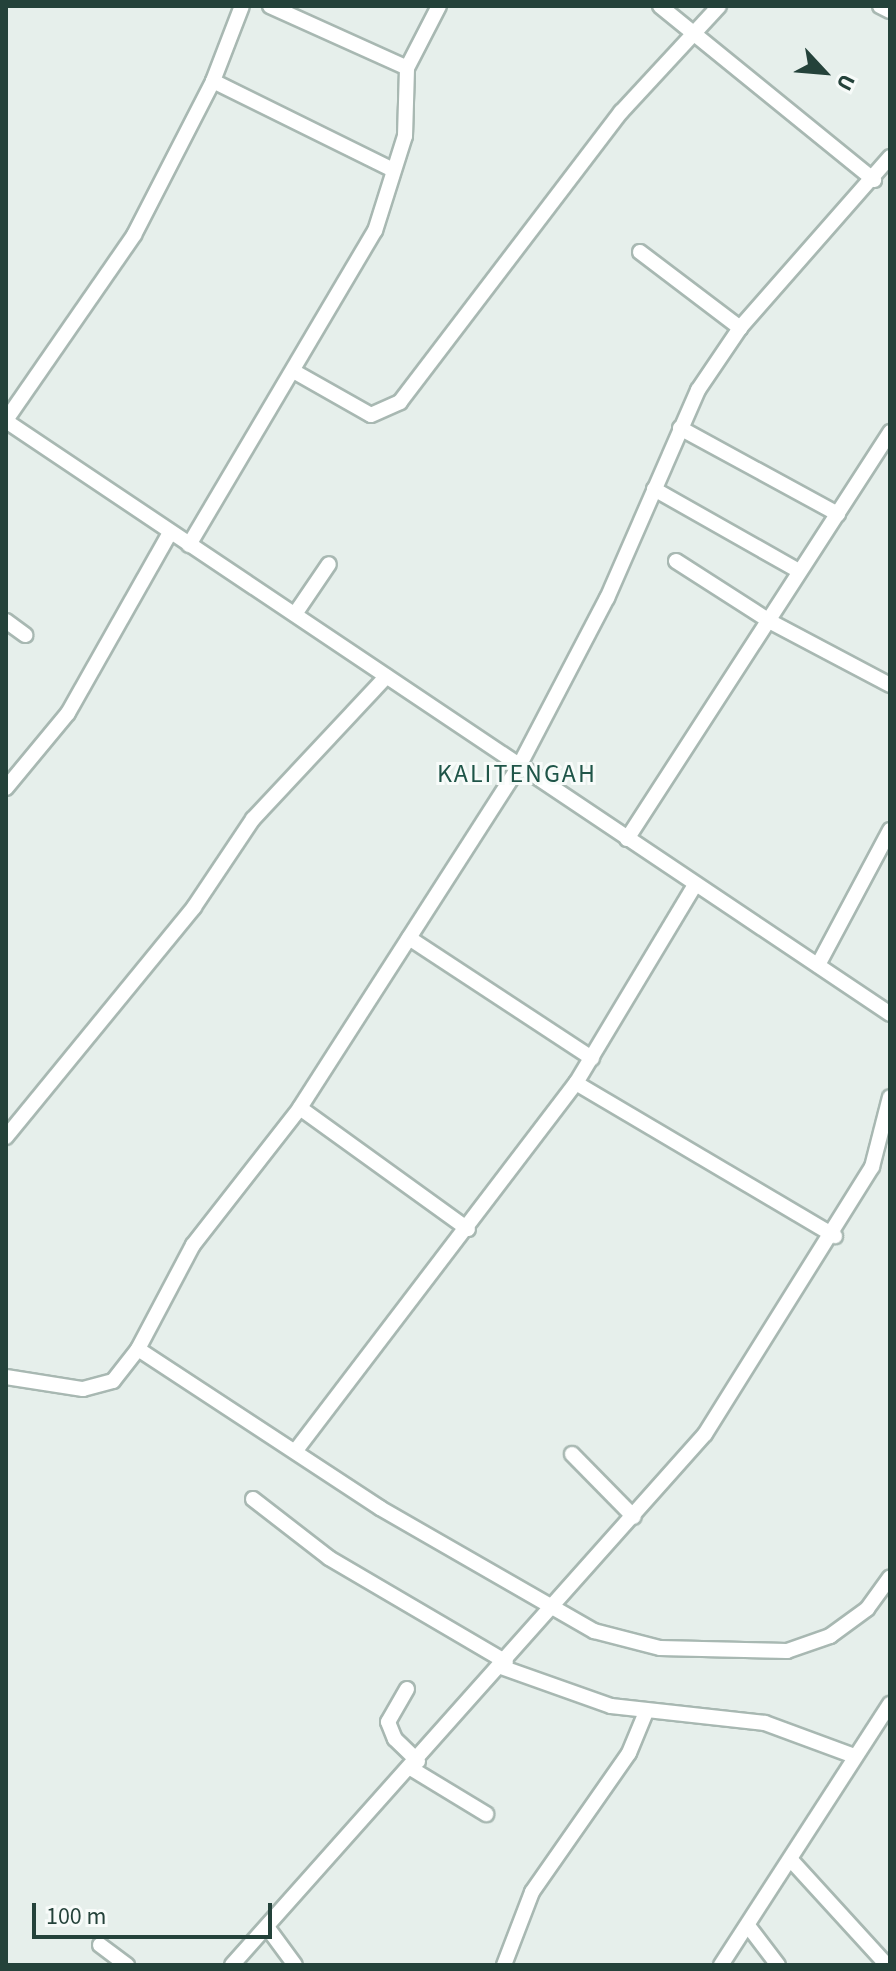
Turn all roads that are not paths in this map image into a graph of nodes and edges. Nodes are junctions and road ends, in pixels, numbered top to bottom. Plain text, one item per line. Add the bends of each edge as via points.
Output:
1 (242, 6) edge
2 (270, 6) edge
3 (439, 6) edge
4 (660, 6) edge
5 (719, 6) edge
6 (880, 6) edge
7 (890, 11) edge
8 (694, 37) junction
9 (407, 68) junction
10 (213, 81) junction
11 (890, 157) edge
12 (393, 170) junction
13 (874, 180) junction
14 (640, 252) dead end
15 (740, 328) junction
16 (295, 372) junction
17 (6, 420) edge
18 (680, 428) junction
19 (890, 432) edge
20 (654, 489) junction
21 (838, 514) junction
22 (170, 533) junction
23 (189, 545) junction
24 (676, 561) dead end
25 (329, 564) dead end
26 (799, 571) junction
27 (295, 614) junction
28 (6, 621) edge
29 (771, 622) junction
30 (25, 635) dead end
31 (386, 677) junction
32 (890, 685) edge
33 (518, 768) junction
34 (6, 788) edge
35 (890, 830) edge
36 (627, 839) junction
37 (694, 887) junction
38 (409, 938) junction
39 (818, 965) junction
40 (890, 1014) edge
41 (592, 1058) junction
42 (576, 1083) junction
43 (890, 1097) edge
44 (300, 1108) junction
45 (6, 1137) edge
46 (885, 1146) edge
47 (468, 1229) junction
48 (835, 1236) junction
49 (138, 1349) junction
50 (6, 1377) edge
51 (297, 1449) junction
52 (572, 1454) dead end
53 (253, 1499) dead end
54 (634, 1517) junction
55 (890, 1577) edge
56 (548, 1610) junction
57 (504, 1664) junction
58 (407, 1689) dead end
59 (890, 1704) edge
60 (646, 1712) junction
61 (854, 1756) junction
62 (415, 1765) junction
63 (486, 1814) dead end
64 (791, 1860) junction
65 (267, 1927) junction
66 (749, 1927) junction
67 (100, 1945) dead end
68 (127, 1965) edge
69 (232, 1965) edge
70 (295, 1965) edge
71 (504, 1965) edge
72 (721, 1965) edge
73 (778, 1965) edge
74 (887, 1965) edge

1 - 10 street
2 - 9 street
3 - 9 street
4 - 8 street
5 - 8 street
6 - 7 street
8 - 13 street
8 - 16 street via 621,112 400,402 371,415
9 - 12 street via 405,136
10 - 12 street
10 - 17 street via 134,235
11 - 13 street
12 - 16 street via 375,231
13 - 15 street
14 - 15 street
15 - 18 street
16 - 23 street
17 - 22 street
18 - 20 street
18 - 21 street
19 - 21 street
20 - 26 street
20 - 33 street
21 - 26 street
22 - 23 street
22 - 34 street via 68,713
23 - 27 street
24 - 29 street
25 - 27 street
26 - 29 street
27 - 31 street
28 - 30 street
29 - 32 street
29 - 36 street
31 - 33 street
31 - 45 street via 253,819 194,907
33 - 36 street
33 - 38 street
35 - 39 street
36 - 37 street
37 - 39 street
37 - 41 street
38 - 41 street
38 - 44 street
39 - 40 street
41 - 42 street
42 - 47 street
42 - 48 street
43 - 46 street
44 - 47 street
44 - 49 street via 193,1245
46 - 48 street
47 - 51 street via 348,1374
48 - 54 street via 727,1404
49 - 50 street via 113,1381 83,1389
49 - 51 street
51 - 56 street
52 - 54 street
53 - 57 street via 329,1558
54 - 56 street
55 - 56 street via 867,1609 830,1636 787,1651 660,1648
56 - 57 street
57 - 60 street
57 - 62 street
58 - 62 street via 388,1722
59 - 61 street
60 - 61 street via 765,1723
60 - 71 street via 629,1753 532,1892
61 - 64 street
62 - 63 street
62 - 65 street
64 - 66 street
64 - 74 street
65 - 69 street
65 - 70 street
66 - 72 street
66 - 73 street
67 - 68 street

